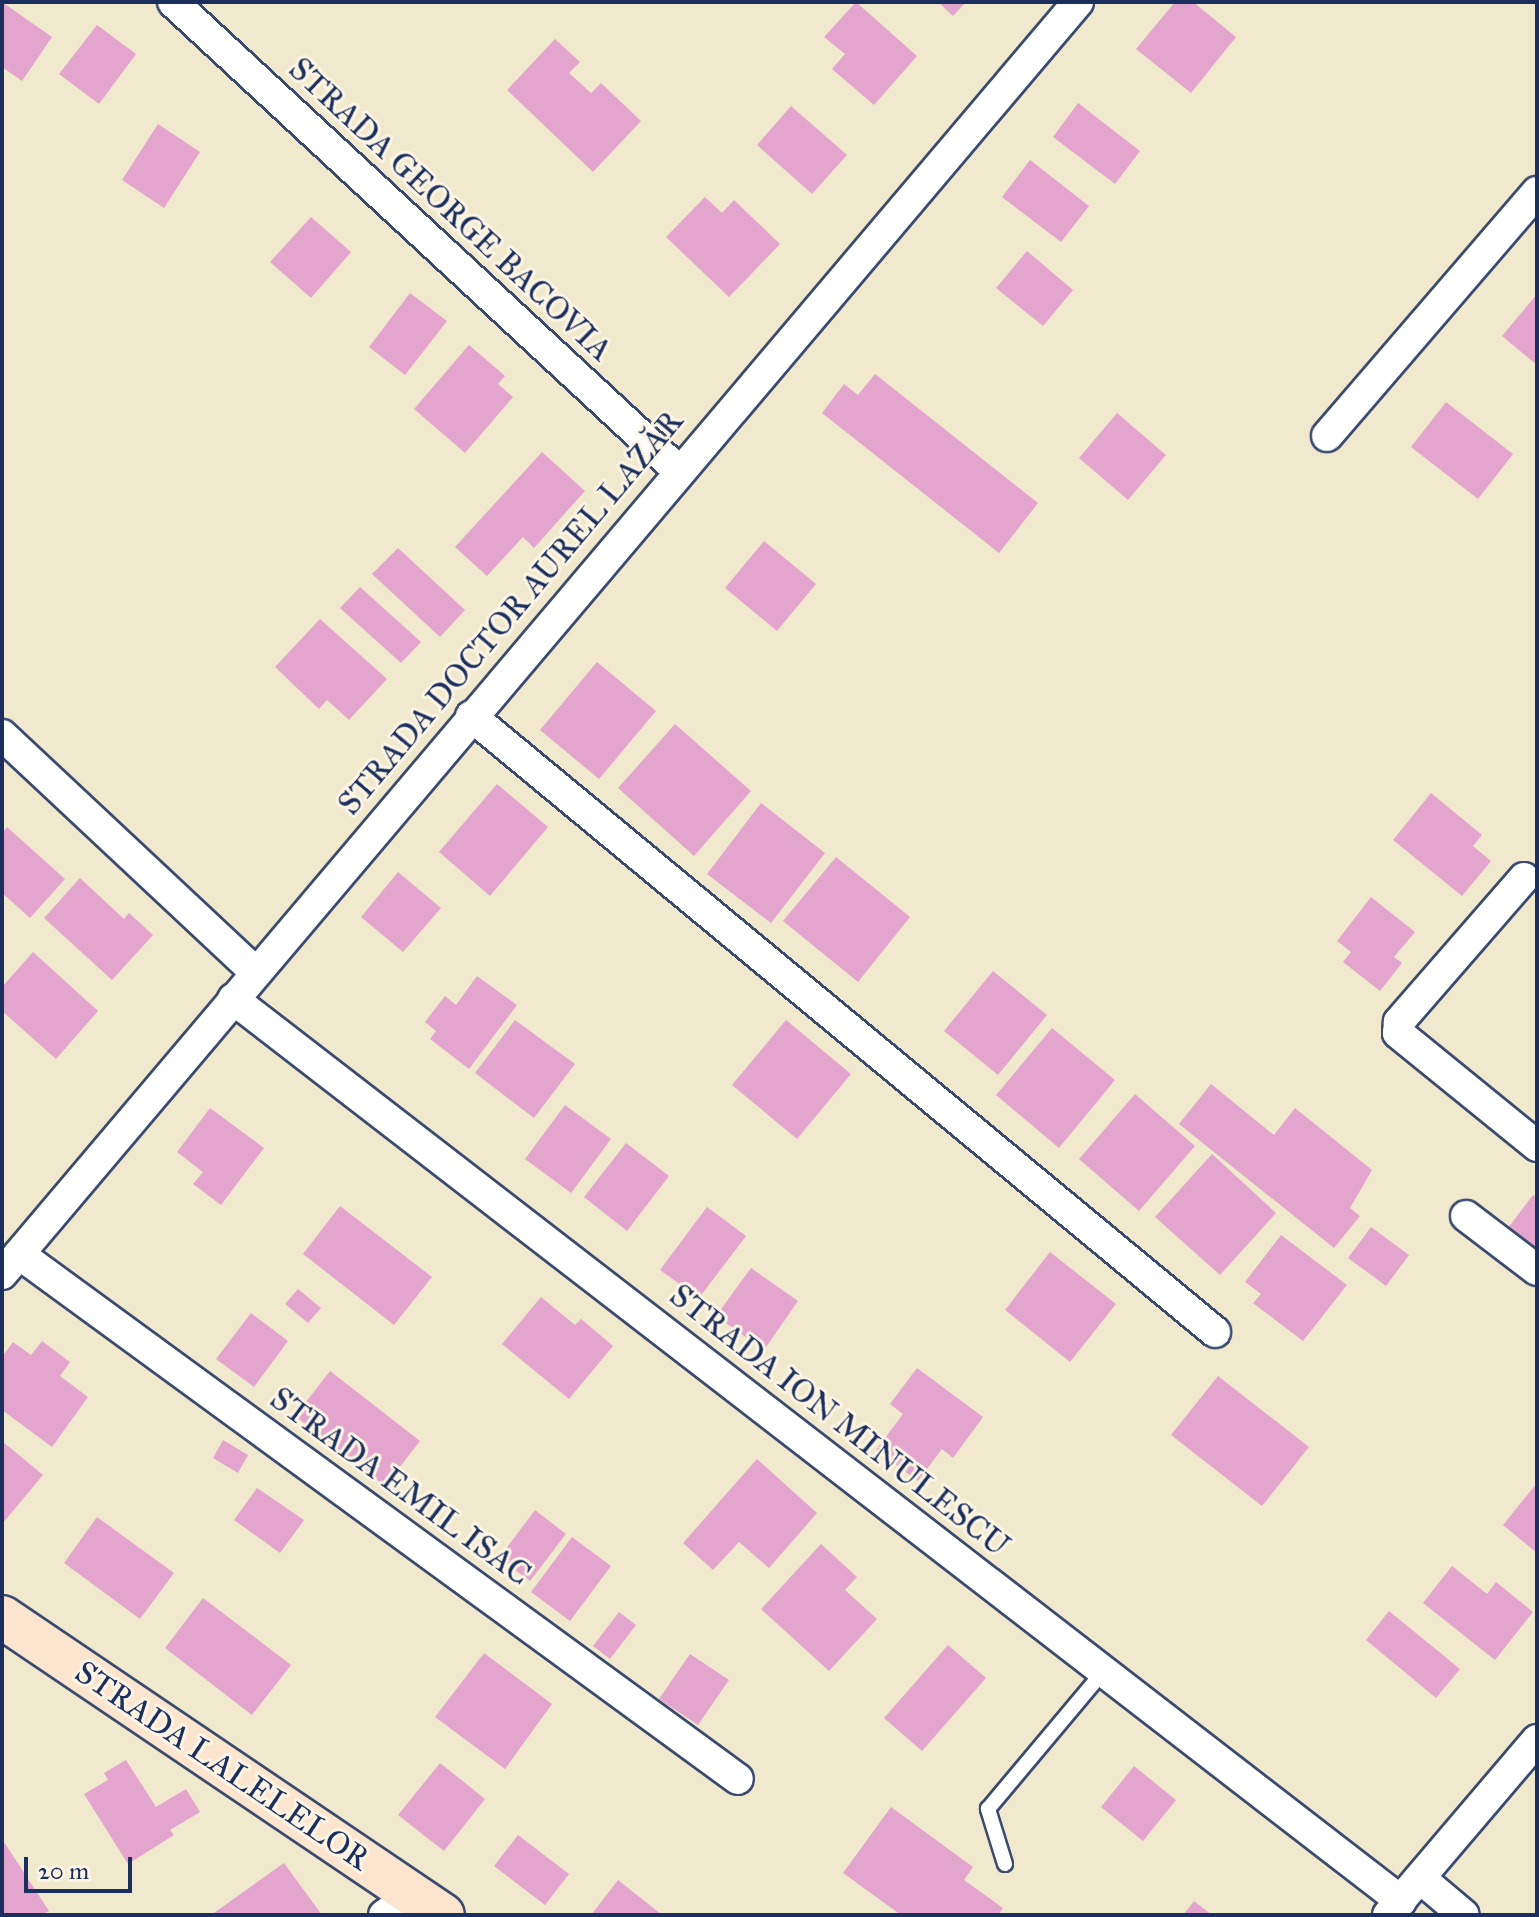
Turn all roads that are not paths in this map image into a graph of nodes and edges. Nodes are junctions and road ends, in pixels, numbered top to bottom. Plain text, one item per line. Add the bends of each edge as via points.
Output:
1 (173, 2) edge
2 (1078, 2) edge
3 (1537, 192) edge
4 (1327, 436) dead end
5 (679, 471) junction
6 (471, 716) junction
7 (2, 735) edge
8 (1524, 878) dead end
9 (254, 971) junction
10 (233, 999) junction
11 (1537, 1146) edge
12 (1466, 1216) dead end
13 (11, 1264) edge
14 (1537, 1270) edge
15 (1215, 1332) dead end
16 (2, 1617) edge
17 (1104, 1671) junction
18 (1537, 1740) edge
19 (738, 1779) dead end
20 (1005, 1864) dead end
21 (1403, 1898) edge
22 (413, 1908) edge
23 (1464, 1915) edge

1 - 5 street, STRADA GEORGE BACOVIA
2 - 5 street, STRADA DOCTOR AUREL LAZĂR
3 - 4 street
5 - 6 street, STRADA DOCTOR AUREL LAZĂR
6 - 9 street, STRADA DOCTOR AUREL LAZĂR
6 - 15 street
7 - 9 street
8 - 11 street via 1399,1022 1398,1033
9 - 10 street, STRADA DOCTOR AUREL LAZĂR
10 - 13 street, STRADA DOCTOR AUREL LAZĂR
10 - 17 street, STRADA ION MINULESCU
12 - 14 street
13 - 19 street, STRADA EMIL ISAC
16 - 22 main road, STRADA LALELELOR
17 - 20 lane via 988,1809
17 - 21 street, STRADA ION MINULESCU
18 - 21 street
21 - 23 street, STRADA ION MINULESCU

